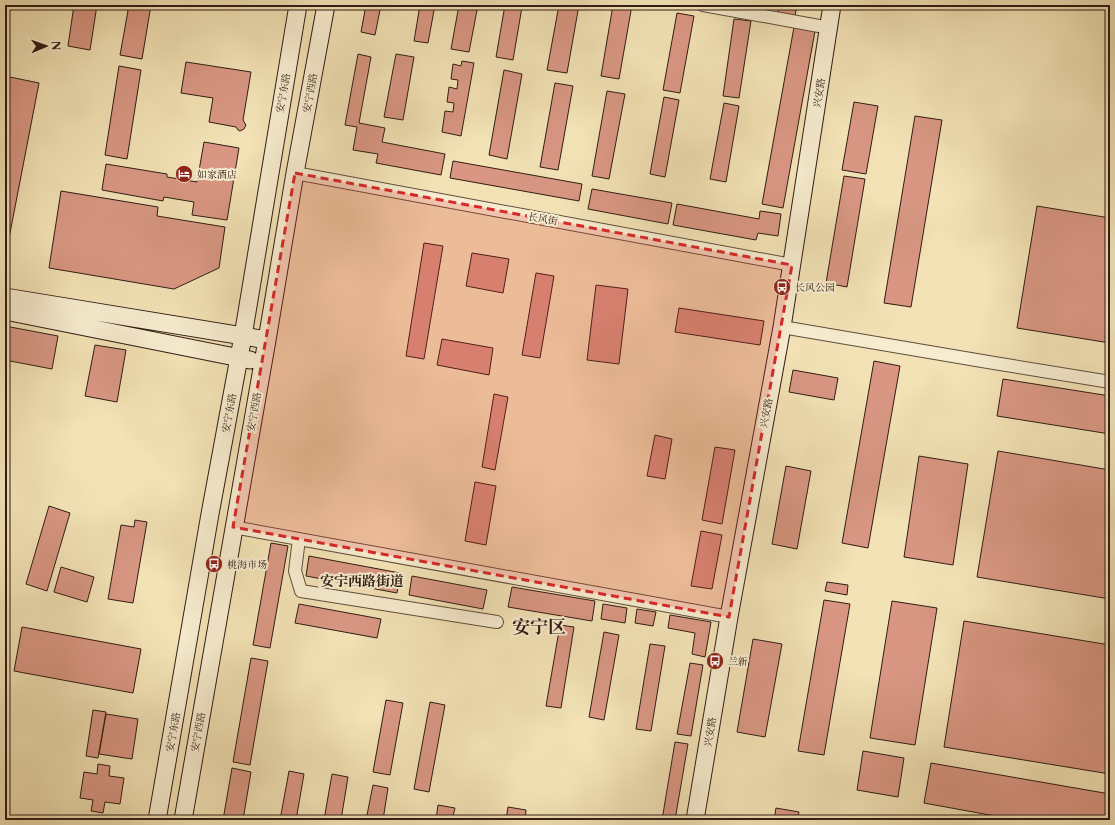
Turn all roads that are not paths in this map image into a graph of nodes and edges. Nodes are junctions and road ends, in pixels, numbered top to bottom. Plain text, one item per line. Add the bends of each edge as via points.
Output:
1 (298, 5) edge
2 (326, 5) edge
3 (703, 5) edge
4 (832, 5) edge
5 (820, 26) dead end
6 (295, 173) junction
7 (792, 264) junction
8 (252, 283) junction
9 (275, 289) junction
10 (5, 297) edge
11 (5, 311) edge
12 (782, 327) junction
13 (243, 336) junction
14 (267, 340) junction
15 (239, 357) junction
16 (263, 363) junction
17 (1110, 382) edge
18 (231, 402) junction
19 (255, 407) junction
20 (233, 527) junction
21 (299, 538) junction
22 (729, 617) junction
23 (497, 622) dead end
24 (157, 820) edge
25 (182, 820) edge
26 (695, 820) edge

1 - 8 main road, 安宁东路
2 - 6 main road, 安宁西路
3 - 5 street
4 - 7 main road, 兴安路
6 - 7 street, 长风街
6 - 9 main road, 安宁西路
7 - 12 main road, 兴安路
8 - 9 main road via 255,290 262,294
8 - 13 main road, 安宁东路
9 - 14 main road, 安宁西路
10 - 13 main road
11 - 15 main road
12 - 17 street
12 - 22 main road, 兴安路
13 - 14 main road
13 - 15 main road, 安宁东路
14 - 16 main road, 安宁西路
15 - 16 main road
15 - 18 main road, 安宁东路
16 - 19 main road, 安宁西路
18 - 19 main road via 246,400
18 - 24 main road, 安宁东路
19 - 20 main road, 安宁西路
20 - 21 street
20 - 25 main road, 安宁西路
21 - 22 street
21 - 23 street via 295,571 301,591
22 - 26 main road, 兴安路

